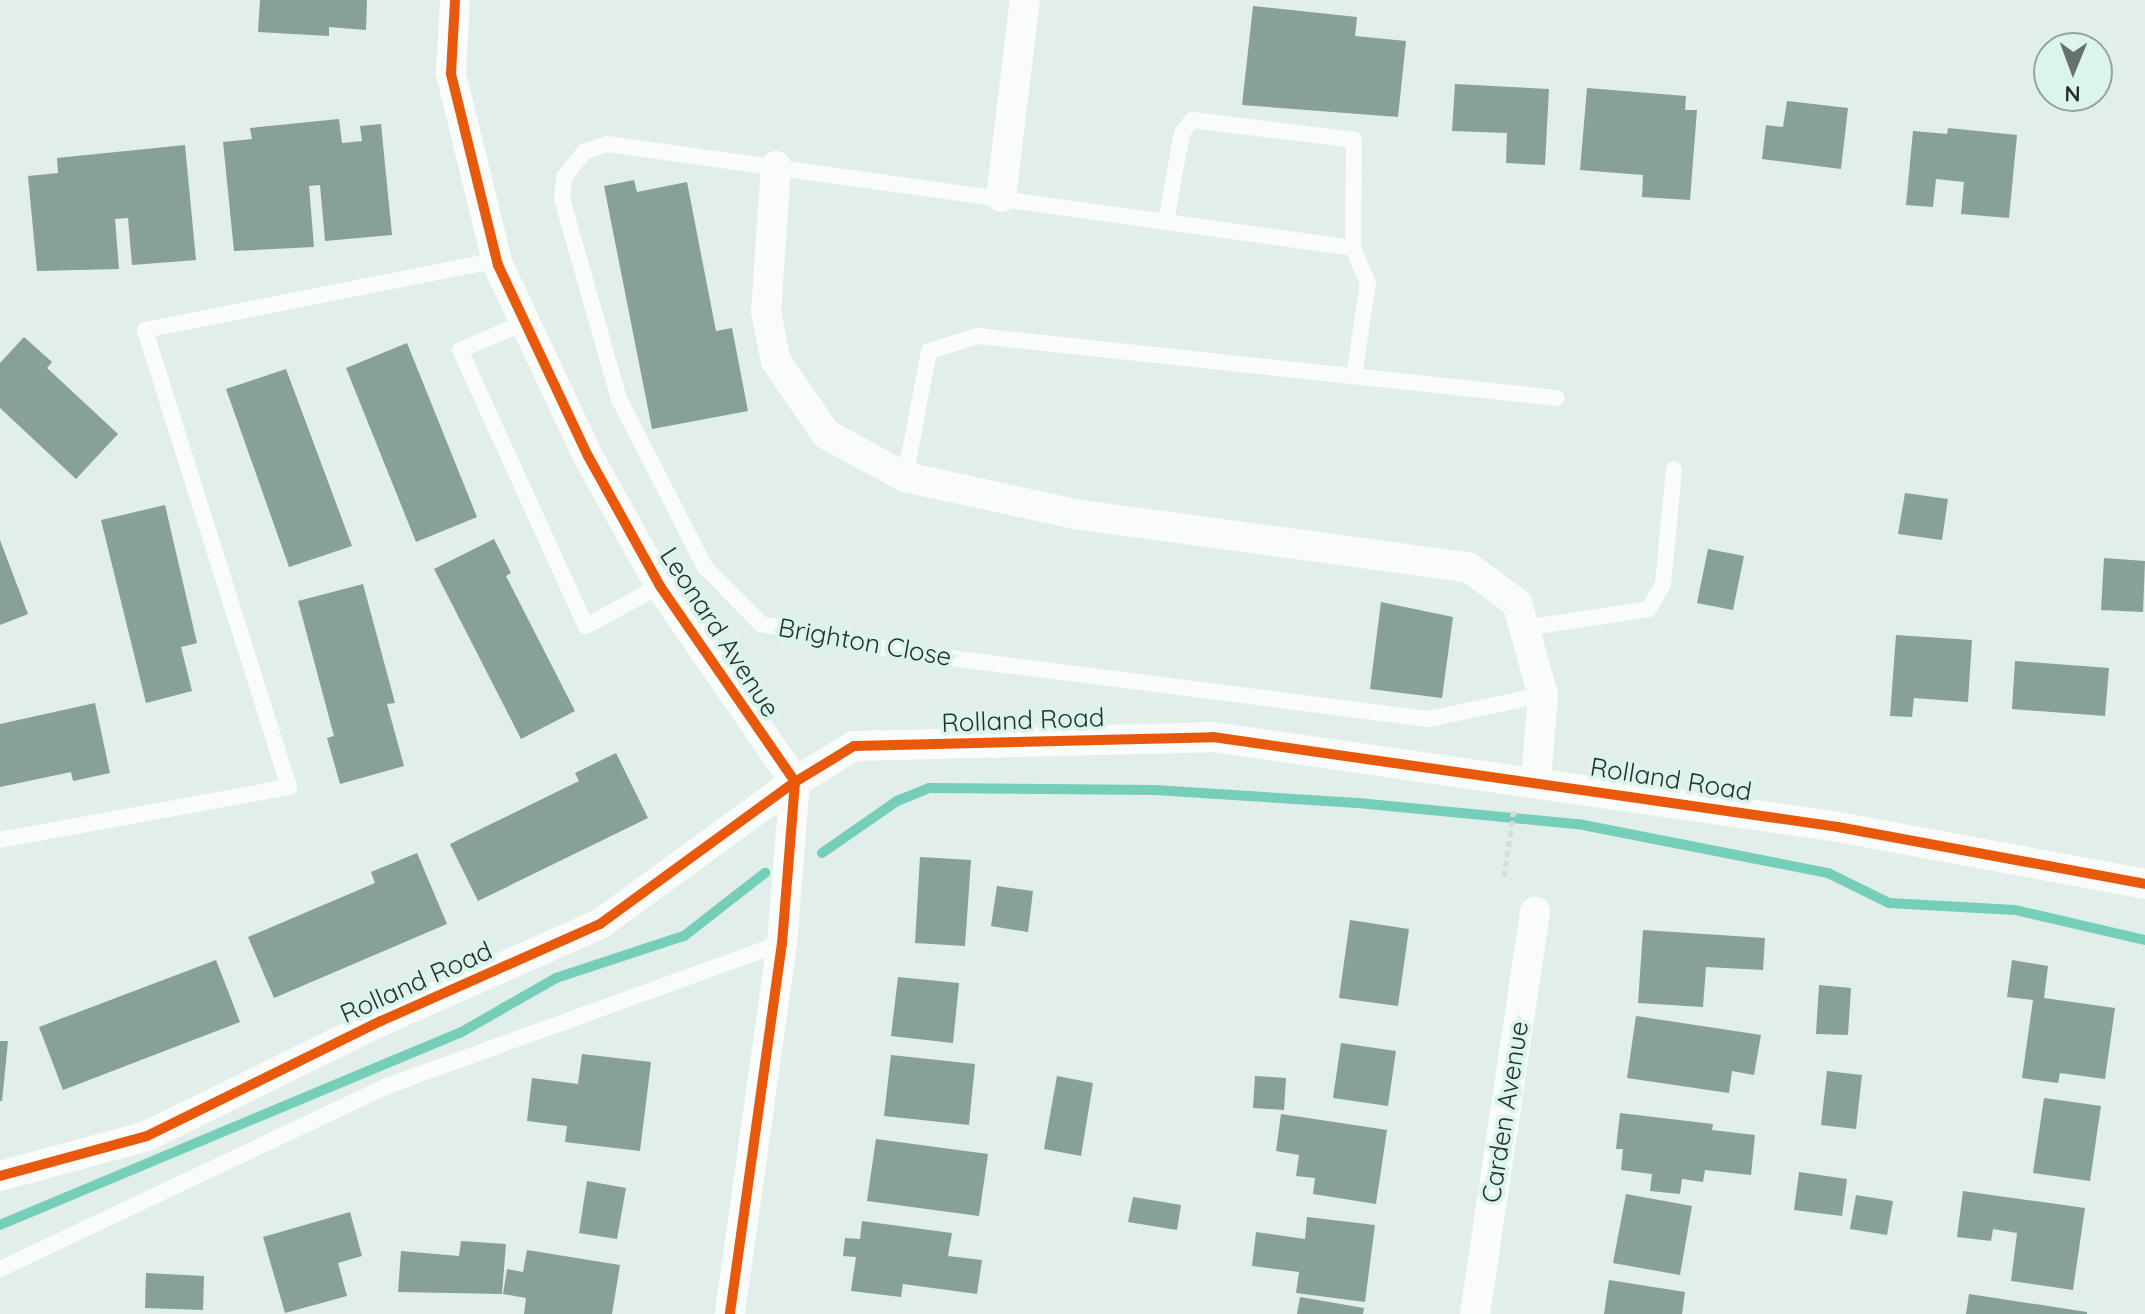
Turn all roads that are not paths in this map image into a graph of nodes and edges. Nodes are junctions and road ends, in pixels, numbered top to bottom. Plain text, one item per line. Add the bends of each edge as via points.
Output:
1 (455, 0) edge
2 (1025, 0) edge
3 (776, 166) junction
4 (1001, 197) junction
5 (1166, 221) junction
6 (1353, 248) junction
7 (497, 260) junction
8 (524, 323) junction
9 (1354, 376) junction
10 (1557, 398) dead end
11 (1674, 470) dead end
12 (905, 477) junction
13 (660, 586) junction
14 (1525, 628) junction
15 (1543, 695) junction
16 (795, 782) junction
17 (1526, 788) junction
18 (0, 840) edge
19 (2145, 884) edge
20 (1535, 911) dead end
21 (782, 943) junction
22 (0, 1176) edge
23 (0, 1269) edge
24 (730, 1314) edge
25 (1475, 1314) edge

1 - 7 street, Leonard Avenue via 451,74
2 - 4 street
3 - 4 lane, Brighton Close
3 - 12 street via 766,312 776,361 826,434
3 - 15 lane, Brighton Close via 607,144 584,152 564,178 562,199 619,399 705,567 761,624 912,653 1428,719
4 - 5 lane, Brighton Close
5 - 6 lane, Brighton Close
5 - 6 lane via 1182,133 1192,120 1221,120 1354,140
6 - 9 lane via 1368,283
7 - 8 street, Leonard Avenue
7 - 18 lane via 145,330 289,787
8 - 13 street, Leonard Avenue via 588,456
8 - 13 lane via 460,350 586,626
9 - 10 lane
9 - 12 lane via 978,336 929,351
11 - 14 lane via 1663,584 1649,609
12 - 14 street via 1074,514 1468,567 1517,603
13 - 16 street, Leonard Avenue
14 - 15 street
15 - 17 street
16 - 17 street, Rolland Road via 854,746 1213,737
16 - 21 street
16 - 22 street, Rolland Road via 600,924 381,1021 147,1136
17 - 19 street, Rolland Road via 1838,827
20 - 25 street, Carden Avenue
21 - 23 lane via 390,1085
21 - 24 street

